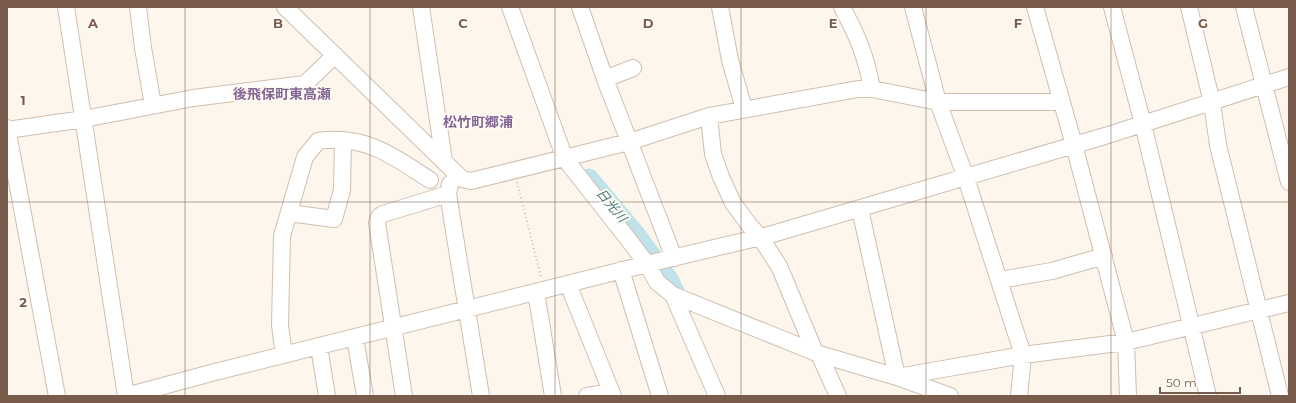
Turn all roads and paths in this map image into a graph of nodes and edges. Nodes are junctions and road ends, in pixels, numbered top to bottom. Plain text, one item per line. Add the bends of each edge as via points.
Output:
1 (66, 7) edge
2 (138, 7) edge
3 (285, 7) edge
4 (421, 7) edge
5 (510, 7) edge
6 (580, 7) edge
7 (720, 7) edge
8 (842, 7) edge
9 (913, 7) edge
10 (1035, 7) edge
11 (1112, 7) edge
12 (1189, 7) edge
13 (1244, 7) edge
14 (336, 55) junction
15 (633, 68) dead end
16 (1289, 78) edge
17 (605, 79) junction
18 (1265, 86) junction
19 (872, 89) junction
20 (938, 102) junction
21 (1062, 102) junction
22 (1212, 103) junction
23 (153, 105) junction
24 (744, 109) junction
25 (709, 116) junction
26 (84, 119) junction
27 (1143, 124) junction
28 (7, 129) edge
29 (343, 140) junction
30 (629, 142) junction
31 (1074, 145) junction
32 (570, 157) junction
33 (449, 165) junction
34 (514, 171) junction
35 (966, 178) junction
36 (430, 180) dead end
37 (1289, 182) edge
38 (448, 194) junction
39 (860, 209) junction
40 (289, 213) junction
41 (760, 237) junction
42 (1104, 256) junction
43 (674, 258) junction
44 (653, 262) junction
45 (621, 270) junction
46 (1000, 280) junction
47 (568, 284) junction
48 (540, 291) junction
49 (676, 296) junction
50 (1289, 303) edge
51 (467, 310) junction
52 (1260, 310) junction
53 (1192, 325) junction
54 (393, 328) junction
55 (356, 338) junction
56 (1126, 342) junction
57 (320, 347) junction
58 (817, 353) junction
59 (284, 355) junction
60 (1022, 355) junction
61 (897, 377) junction
62 (147, 393) edge
63 (612, 394) edge
64 (57, 396) edge
65 (126, 396) edge
66 (327, 396) edge
67 (365, 396) edge
68 (404, 396) edge
69 (481, 396) edge
70 (553, 396) edge
71 (587, 396) edge
72 (660, 396) edge
73 (717, 396) edge
74 (838, 396) edge
75 (950, 396) edge
76 (1020, 396) edge
77 (1128, 396) edge
78 (1208, 396) edge
79 (1280, 396) edge

1 - 26 street
2 - 23 street
3 - 14 street
4 - 33 street
5 - 32 street
6 - 17 street
7 - 24 street via 730,60
8 - 19 street via 865,54
9 - 20 street
10 - 21 street
11 - 27 street
12 - 22 street
13 - 18 street
14 - 23 street via 305,84
14 - 33 street
15 - 17 street
16 - 18 street
17 - 30 street
18 - 22 street
18 - 37 street
19 - 20 street
19 - 24 street via 858,89
20 - 21 street
20 - 35 street
21 - 31 street
22 - 27 street
22 - 52 street via 1218,145
23 - 26 street
24 - 25 street
25 - 30 street
25 - 41 street via 713,154 721,178 733,203
26 - 28 street
26 - 65 street
27 - 31 street
27 - 53 street
28 - 64 street
29 - 36 street via 384,150
29 - 40 street via 336,138 318,141 305,157
29 - 40 street via 342,190 334,218
30 - 32 street
30 - 43 street
31 - 35 street
31 - 42 street
32 - 34 street
32 - 44 street
33 - 34 street via 462,179 470,181
33 - 38 street
34 - 48 path
35 - 39 street
35 - 46 street
38 - 51 street
38 - 54 street via 379,217 377,223
39 - 41 street
39 - 61 street
40 - 59 street via 282,236 280,282 280,325
41 - 43 street
41 - 58 street via 779,266
42 - 46 street via 1052,271
42 - 56 street
43 - 44 street
44 - 45 street
44 - 49 street via 657,282
45 - 47 street
45 - 72 street
46 - 60 street
47 - 48 street
47 - 63 street
48 - 51 street
48 - 70 street
49 - 58 street
49 - 73 street via 694,346
50 - 52 street
51 - 54 street
51 - 69 street
52 - 53 street
52 - 79 street
53 - 56 street
53 - 78 street
54 - 55 street
54 - 68 street
55 - 57 street
55 - 67 street
56 - 60 street
56 - 77 street
57 - 59 street
57 - 66 street
58 - 61 street
58 - 74 street
59 - 62 street
60 - 61 street
60 - 76 street
61 - 75 street
62 - 65 street
63 - 71 street

